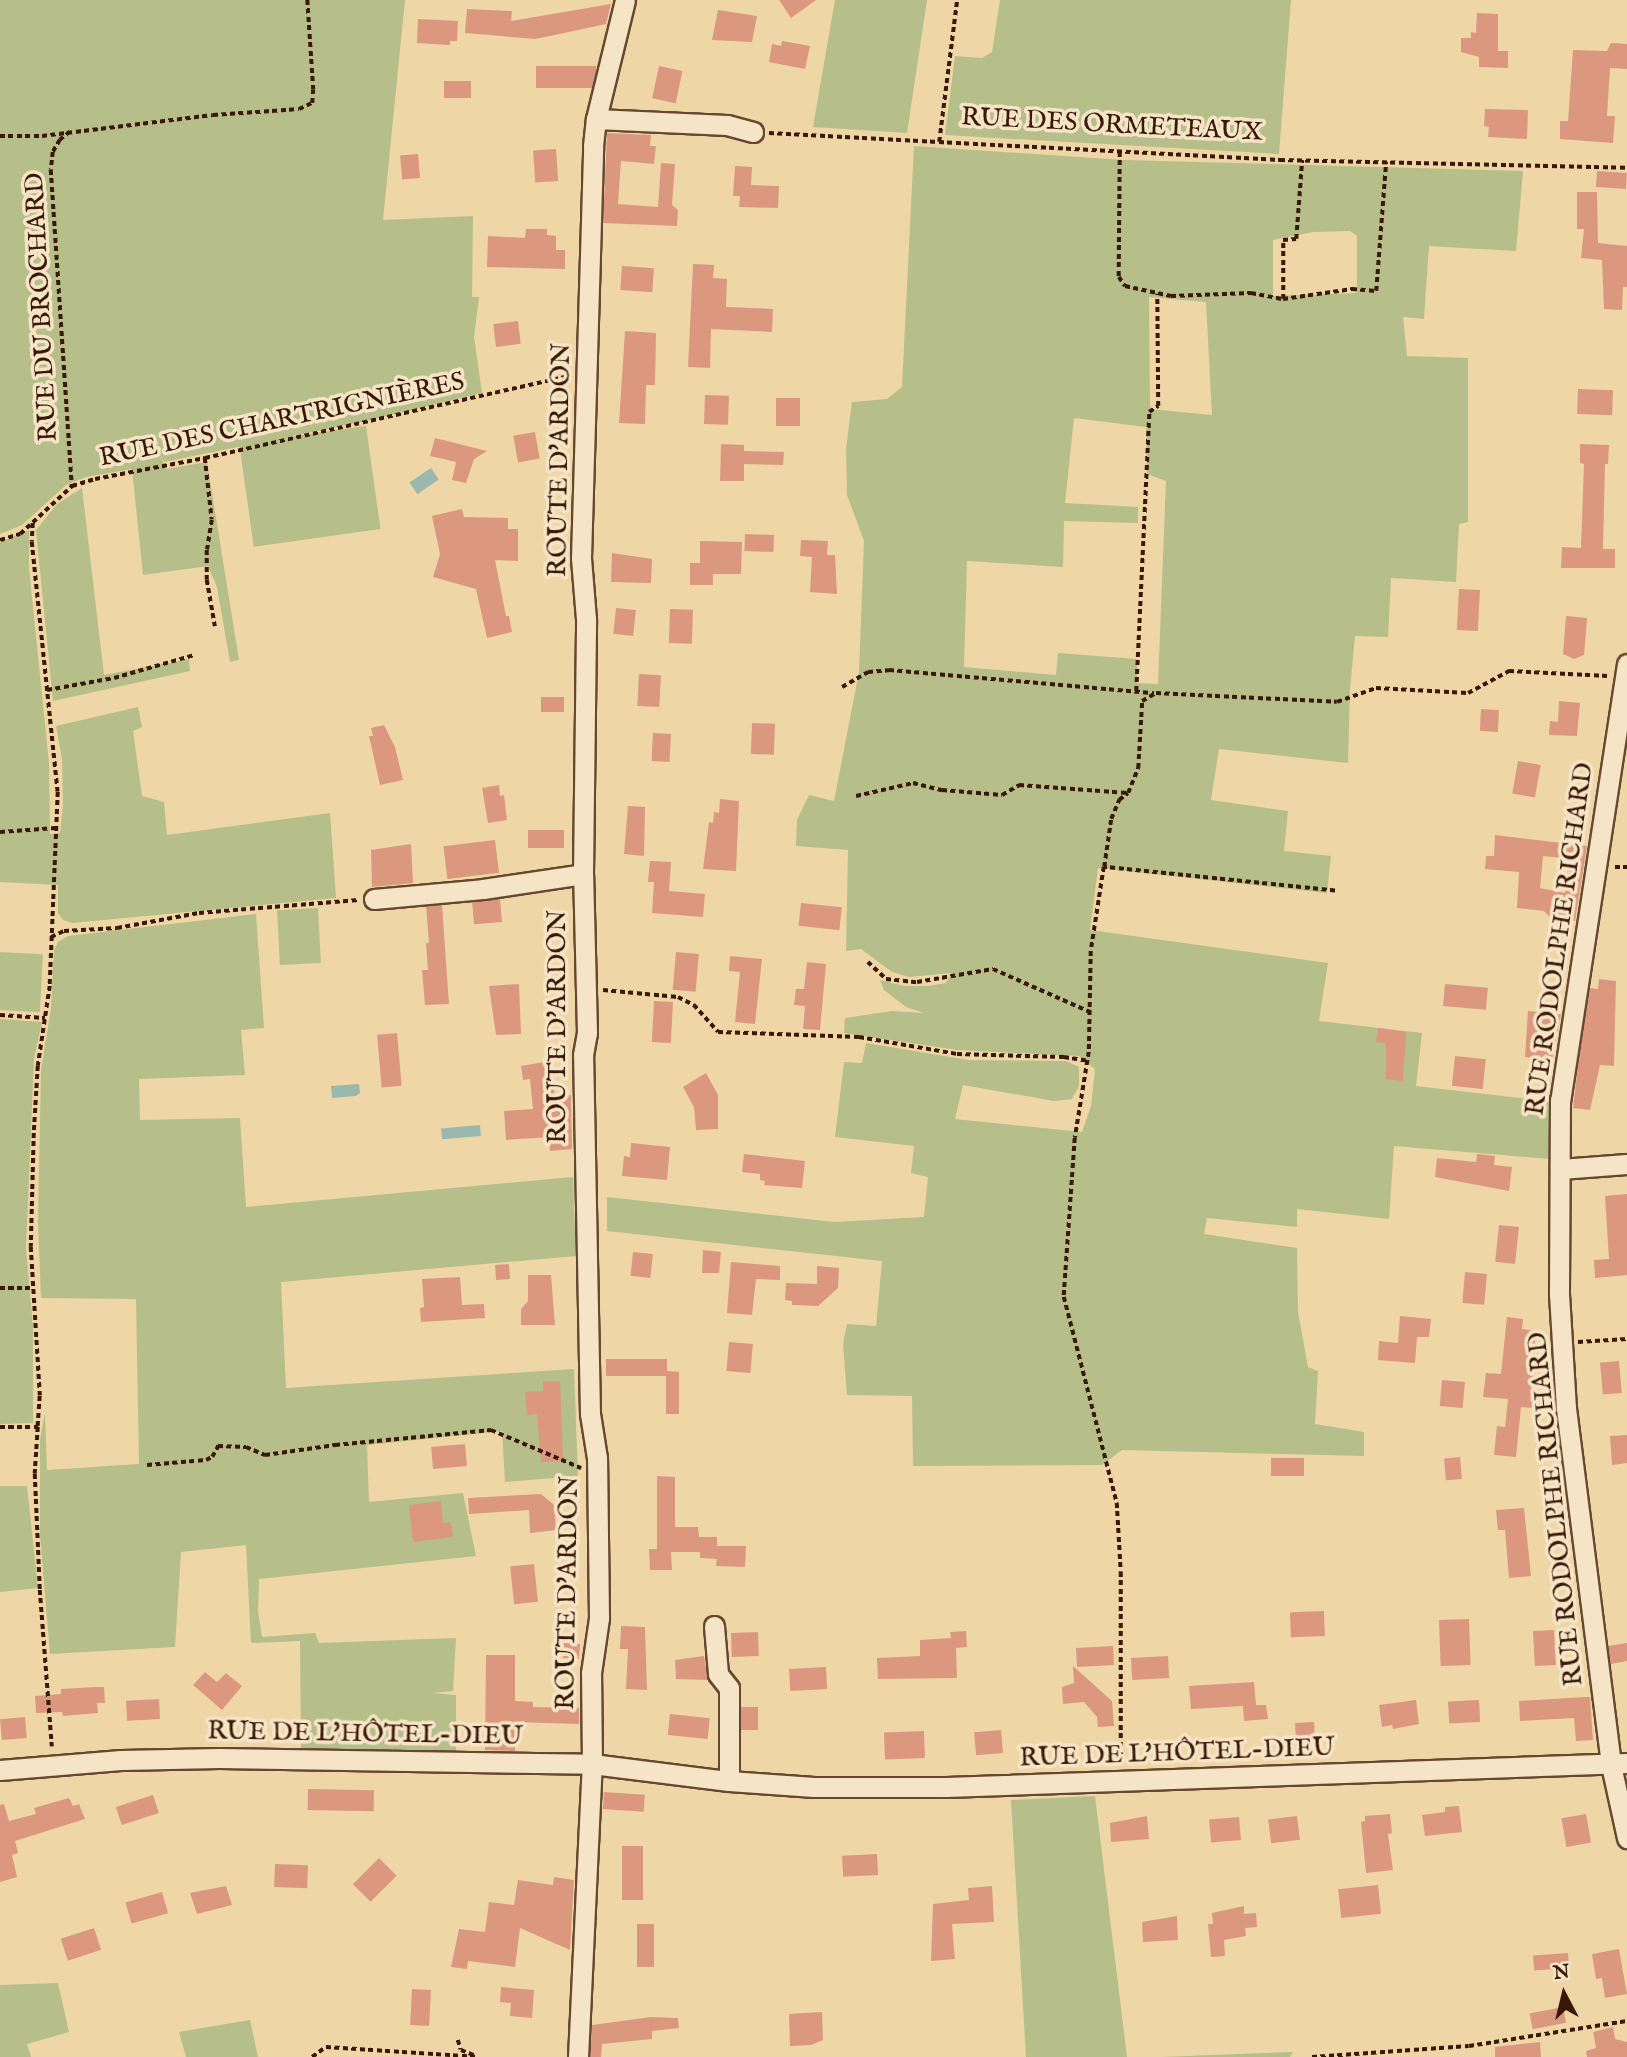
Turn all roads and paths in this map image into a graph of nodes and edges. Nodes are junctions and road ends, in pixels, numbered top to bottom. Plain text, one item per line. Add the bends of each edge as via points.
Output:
1 (307, 0) edge
2 (625, 0) edge
3 (957, 0) edge
4 (597, 119) junction
5 (69, 132) junction
6 (753, 132) joint
7 (0, 136) edge
8 (939, 142) junction
9 (1119, 151) junction
10 (1302, 160) junction
11 (1386, 162) junction
12 (1627, 168) edge
13 (1157, 294) junction
14 (1283, 299) junction
15 (589, 371) junction
16 (205, 458) junction
17 (72, 486) junction
18 (33, 523) junction
19 (0, 540) edge
20 (215, 626) dead end
21 (194, 655) dead end
22 (1626, 670) edge
23 (842, 687) dead end
24 (47, 690) junction
25 (1136, 691) junction
26 (1156, 693) junction
27 (1128, 793) junction
28 (856, 796) dead end
29 (56, 828) junction
30 (0, 832) edge
31 (1104, 867) junction
32 (583, 874) junction
33 (1335, 891) dead end
34 (374, 899) joint
35 (51, 937) junction
36 (868, 961) dead end
37 (585, 988) junction
38 (1090, 1012) junction
39 (0, 1015) edge
40 (45, 1018) junction
41 (1088, 1061) junction
42 (1627, 1164) edge
43 (1560, 1168) junction
44 (0, 1288) edge
45 (34, 1289) junction
46 (1627, 1339) edge
47 (1562, 1344) junction
48 (0, 1427) edge
49 (38, 1427) junction
50 (147, 1465) dead end
51 (597, 1471) junction
52 (714, 1626) dead end
53 (592, 1764) junction
54 (1619, 1764) edge
55 (54, 1765) junction
56 (0, 1770) edge
57 (729, 1781) junction
58 (1121, 1781) junction
59 (1627, 1838) edge
60 (1627, 2021) edge
61 (458, 2040) dead end
62 (312, 2057) edge
63 (479, 2057) edge
64 (578, 2057) edge
65 (1312, 2057) edge

1 - 5 path, RUE DU BROCHARD via 312,103 299,109
2 - 4 street, ROUTE D'ARDON
3 - 8 path
4 - 6 street via 727,125
4 - 15 street, ROUTE D'ARDON
5 - 7 path, RUE DU BROCHARD
5 - 17 path, RUE DU BROCHARD via 53,152 51,170
6 - 8 path, RUE DES ORMETEAUX
8 - 9 path, RUE DES ORMETEAUX
9 - 10 path, RUE DES ORMETEAUX
9 - 13 path via 1119,277 1125,286
10 - 11 path, RUE DES ORMETEAUX
10 - 14 path via 1296,239 1283,240
11 - 12 path, RUE DES ORMETEAUX
11 - 14 path via 1376,291 1352,289
13 - 14 path via 1251,293
13 - 25 path via 1158,406 1149,412
15 - 16 path, RUE DES CHARTRIGNIÈRES
15 - 32 street, ROUTE D'ARDON via 581,558 586,619
16 - 17 path, RUE DES CHARTRIGNIÈRES
16 - 20 path via 212,520 207,580
17 - 18 path, RUE DES CHARTRIGNIÈRES
18 - 19 path, RUE DES CHARTRIGNIÈRES via 20,534
18 - 24 path
21 - 24 path via 114,678
22 - 26 path via 1509,671 1468,693 1377,688 1337,702
22 - 43 street, RUE RODOLPHE RICHARD via 1560,1100
23 - 25 path via 868,673 889,670
24 - 29 path via 58,792
25 - 26 path
26 - 27 path via 1142,701 1138,768
27 - 28 path via 1019,785 1002,794 913,783
27 - 31 path via 1119,800 1111,819
29 - 30 path
29 - 35 path
31 - 33 path
31 - 38 path via 1091,951
32 - 34 street
32 - 37 street, ROUTE D'ARDON
34 - 35 path via 199,913 117,928 64,931
35 - 40 path
36 - 38 path via 886,979 917,982 993,969
37 - 41 path via 678,997 694,1005 718,1032 859,1037 957,1054
37 - 51 street, ROUTE D'ARDON via 590,1400
38 - 41 path
39 - 40 path
40 - 45 path via 34,1133
41 - 58 path via 1075,1138 1064,1297 1117,1503
42 - 43 street
43 - 47 street, RUE RODOLPHE RICHARD
44 - 45 path
45 - 49 path
46 - 47 path
47 - 54 street, RUE RODOLPHE RICHARD via 1566,1408
48 - 49 path
49 - 55 path via 35,1474 40,1590
50 - 51 path via 206,1460 218,1446 246,1447 265,1455 491,1430 575,1467
51 - 53 street, ROUTE D'ARDON via 598,1618 591,1673
52 - 57 street via 718,1674 729,1688
53 - 55 street, RUE DE L'HÔTEL-DIEU via 219,1758
53 - 57 street, RUE DE L'HÔTEL-DIEU
53 - 64 street, ROUTE D'ARDON
54 - 58 street, RUE DE L'HÔTEL-DIEU
54 - 59 street, RUE RODOLPHE RICHARD
55 - 56 street, RUE DE L'HÔTEL-DIEU
57 - 58 street, RUE DE L'HÔTEL-DIEU via 814,1787
60 - 65 path via 1469,2046
61 - 63 path via 461,2050
62 - 63 path via 326,2047

